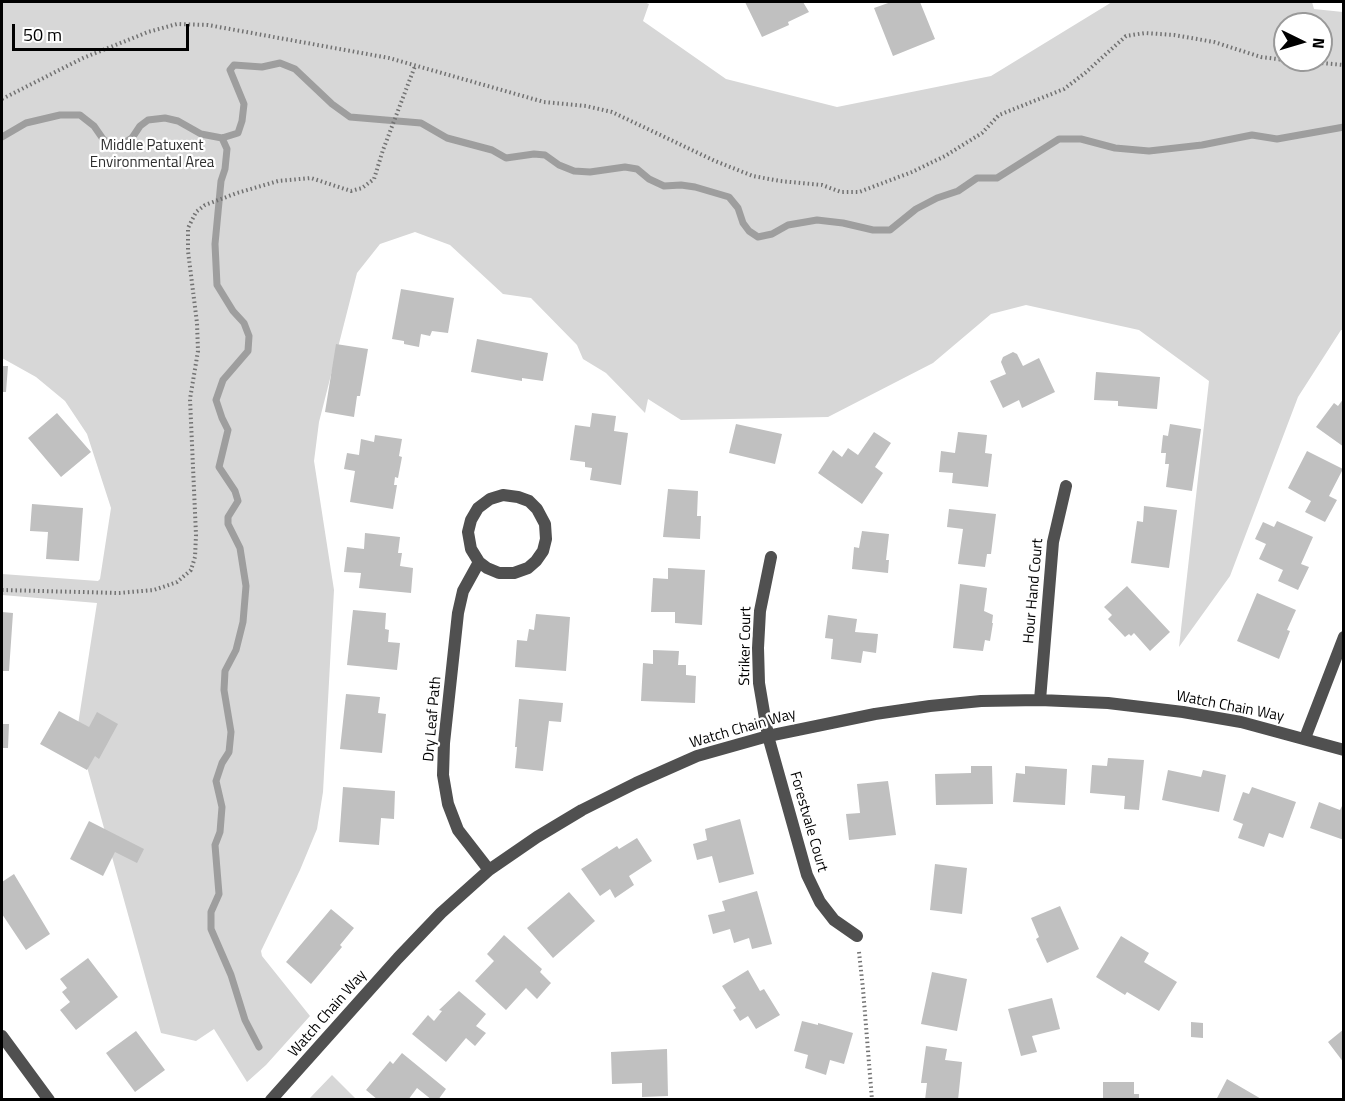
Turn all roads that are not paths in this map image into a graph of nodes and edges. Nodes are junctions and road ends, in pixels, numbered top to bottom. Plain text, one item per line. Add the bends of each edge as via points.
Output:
1 (1066, 486) dead end
2 (771, 557) dead end
3 (479, 562) junction
4 (1344, 637) edge
5 (1040, 700) junction
6 (768, 736) junction
7 (1305, 738) junction
8 (1344, 750) edge
9 (489, 870) junction
10 (857, 936) road end
11 (2, 1036) edge
12 (49, 1100) edge
13 (271, 1100) edge

1 - 5 street, Hour Hand Court via 1053,542
2 - 6 street, Striker Court via 760,611 758,648
3 - 3 street via 499,573 514,573 536,561 546,539 545,524 529,501 503,495 478,508 468,532 471,549
3 - 9 street, Dry Leaf Path via 463,591 458,613 443,775 458,830
4 - 7 street
5 - 6 street, Watch Chain Way via 930,706
5 - 7 street, Watch Chain Way via 1183,712
6 - 9 street, Watch Chain Way via 697,756 636,783 546,831
6 - 10 street, Forestvale Court via 807,875 834,920
7 - 8 street, Watch Chain Way
9 - 13 street, Watch Chain Way via 398,958
11 - 12 street

